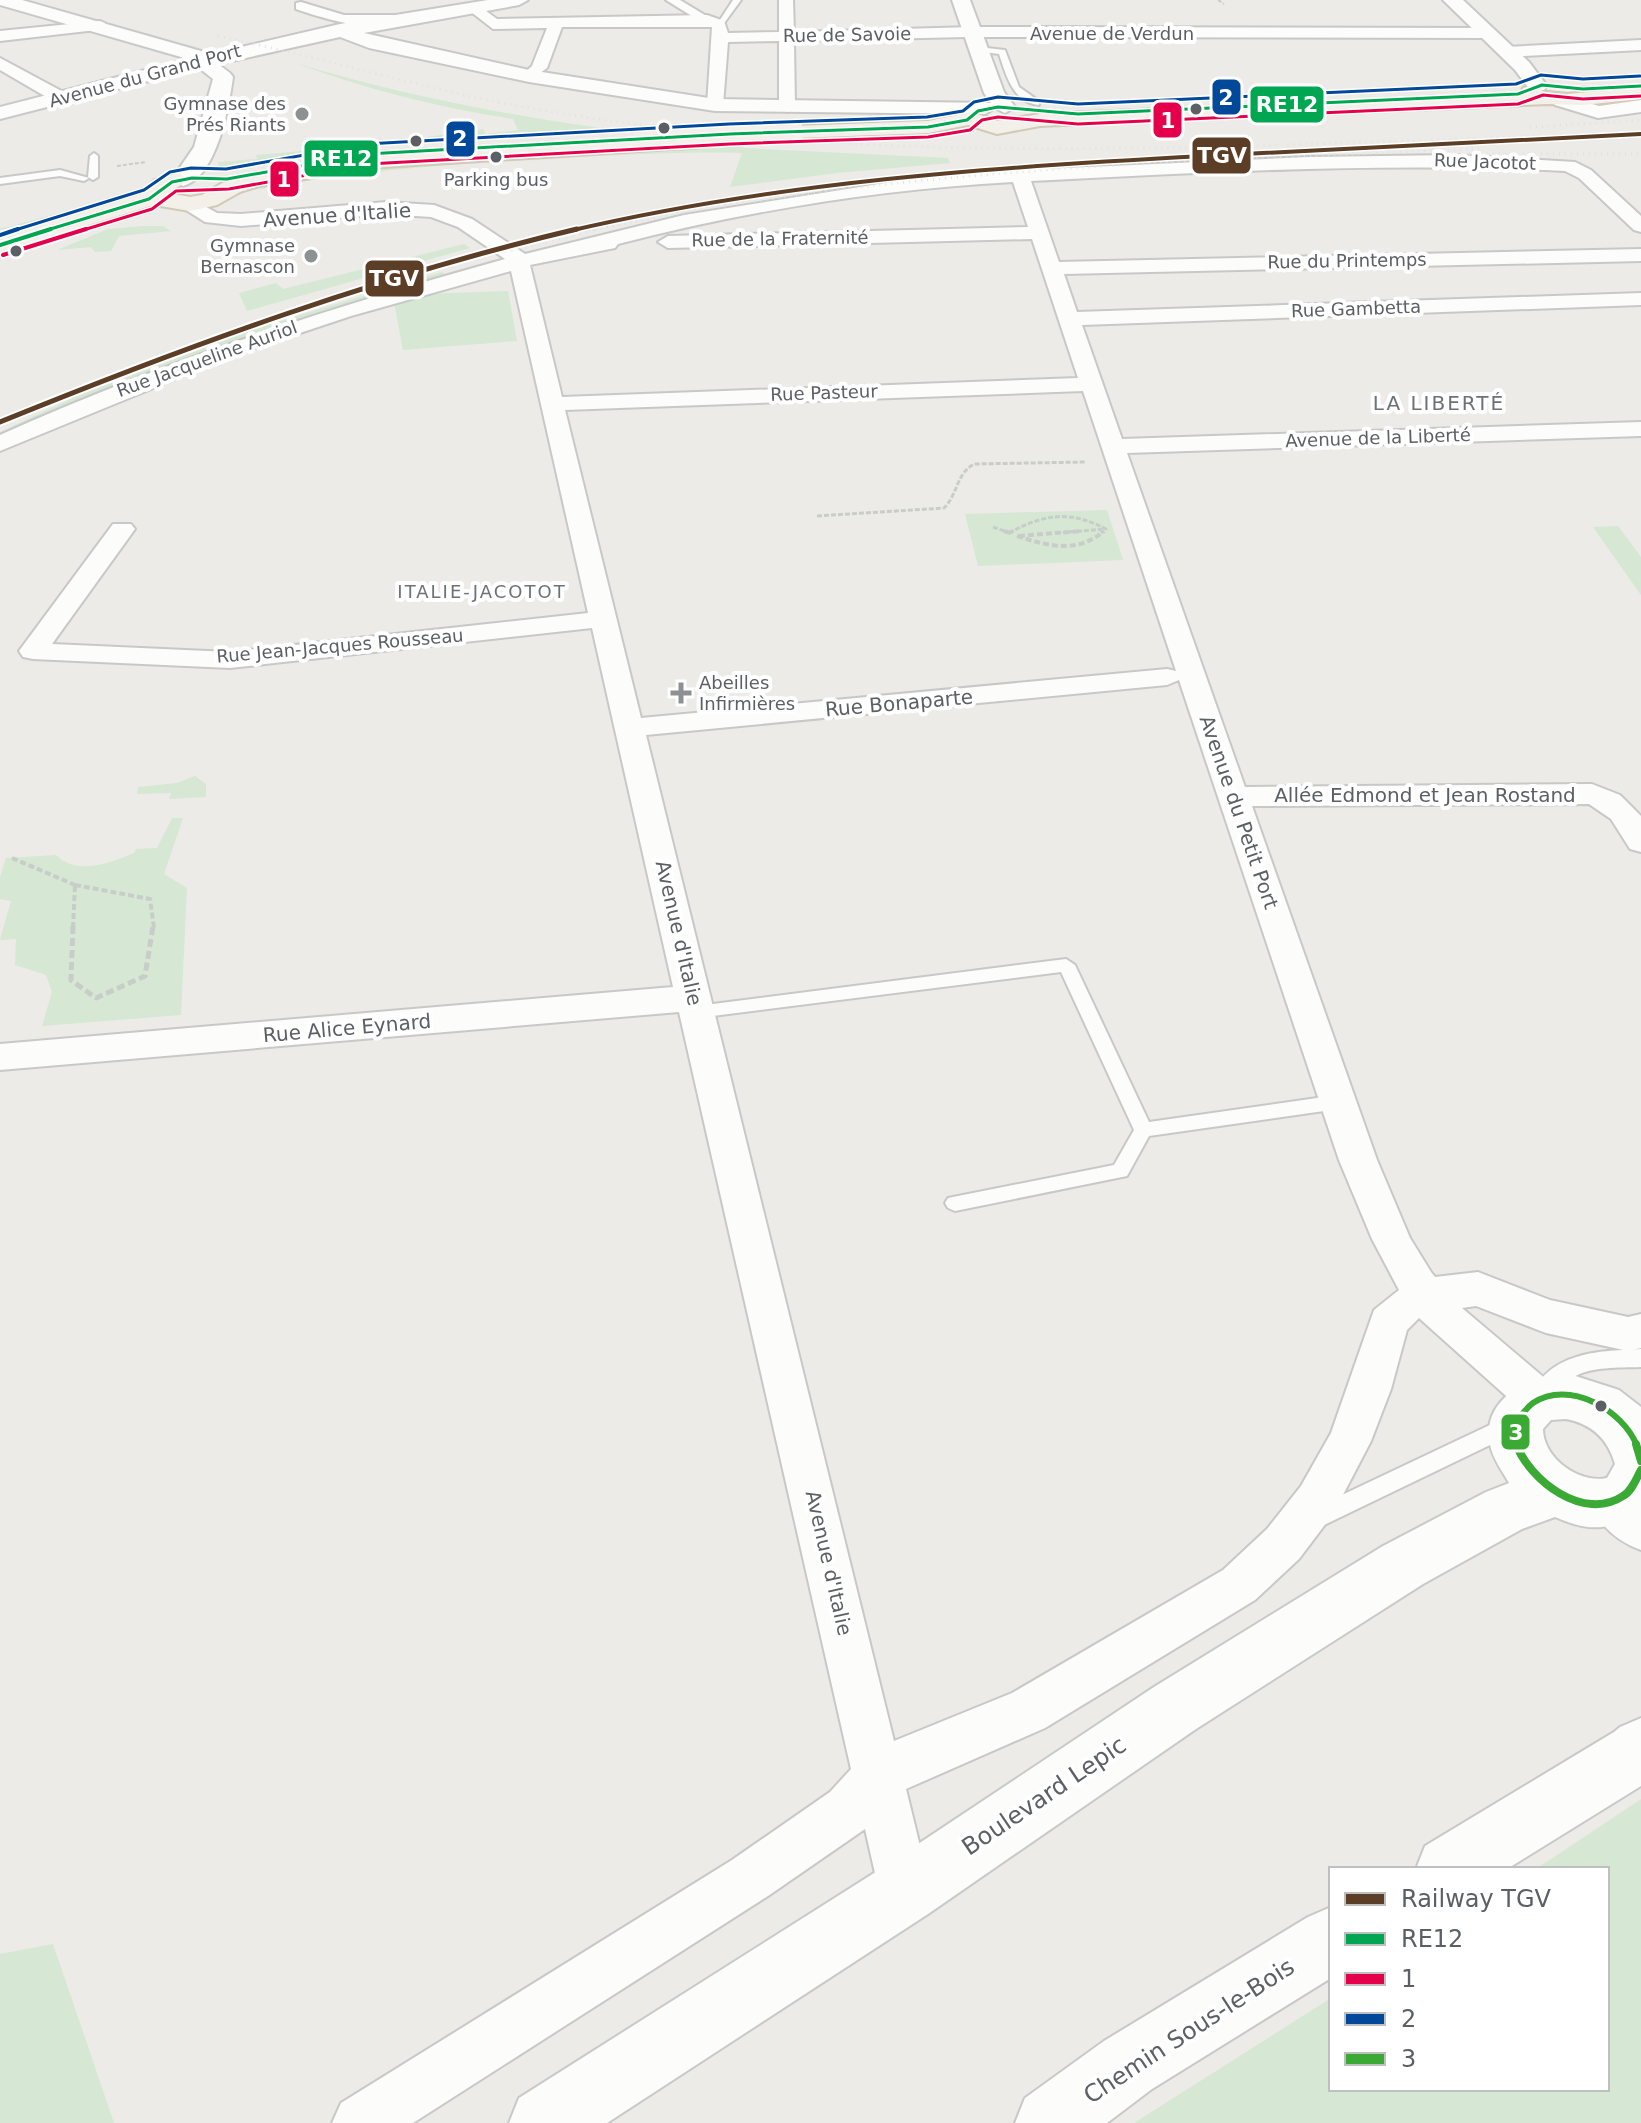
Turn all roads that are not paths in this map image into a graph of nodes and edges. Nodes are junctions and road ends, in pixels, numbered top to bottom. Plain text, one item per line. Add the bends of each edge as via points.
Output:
1 (2, 0) edge
2 (519, 0) edge
3 (672, 0) edge
4 (737, 0) edge
5 (786, 0) edge
6 (961, 0) edge
7 (1452, 0) edge
8 (304, 8) edge
9 (473, 8) junction
10 (394, 20) junction
11 (556, 23) junction
12 (100, 26) junction
13 (716, 27) junction
14 (357, 31) junction
15 (1485, 31) junction
16 (0, 36) edge
17 (974, 36) junction
18 (786, 37) junction
19 (291, 40) junction
20 (1641, 45) edge
21 (1514, 59) junction
22 (205, 61) junction
23 (0, 63) edge
24 (8, 74) edge
25 (529, 76) junction
26 (1641, 86) edge
27 (1555, 94) junction
28 (61, 98) junction
29 (1636, 103) edge
30 (718, 106) junction
31 (991, 106) junction
32 (787, 107) junction
33 (1032, 112) junction
34 (0, 113) edge
35 (203, 154) junction
36 (94, 156) dead end
37 (1020, 176) junction
38 (183, 179) junction
39 (0, 181) edge
40 (216, 186) junction
41 (173, 200) junction
42 (241, 220) junction
43 (1641, 226) edge
44 (1042, 233) junction
45 (641, 242) junction
46 (0, 245) edge
47 (587, 246) junction
48 (1641, 255) edge
49 (0, 263) edge
50 (1053, 268) junction
51 (523, 273) junction
52 (1641, 299) edge
53 (1071, 319) junction
54 (1093, 384) junction
55 (554, 404) junction
56 (1641, 429) edge
57 (0, 444) edge
58 (1117, 453) junction
59 (122, 529) dead end
60 (604, 619) junction
61 (1167, 677) dead end
62 (630, 728) junction
63 (1234, 797) junction
64 (1641, 842) edge
65 (696, 1005) junction
66 (0, 1057) edge
67 (1338, 1102) junction
68 (1143, 1130) junction
69 (955, 1203) dead end
70 (1426, 1295) junction
71 (1641, 1331) edge
72 (1641, 1358) edge
73 (1527, 1409) junction
74 (1633, 1463) edge
75 (1531, 1491) junction
76 (1295, 1529) junction
77 (1641, 1748) edge
78 (879, 1776) junction
79 (1451, 1867) edge
80 (905, 1891) junction
81 (1329, 1941) edge
82 (361, 2123) edge
83 (544, 2123) edge
84 (1050, 2123) edge

1 - 12 street
2 - 9 street, Avenue du Grand Port
3 - 13 street
4 - 13 lane
5 - 18 street
6 - 17 street
7 - 15 street
8 - 10 street via 343,20
8 - 14 street
8 - 19 street via 309,27
9 - 10 street, Avenue du Grand Port
9 - 11 street, Rue de Savoie via 493,24
10 - 14 street, Avenue du Grand Port
11 - 13 street, Rue de Savoie
11 - 25 street via 539,68
12 - 16 street
12 - 22 street
13 - 18 street, Rue de Savoie
13 - 30 street
14 - 19 street, Avenue du Grand Port
14 - 25 street
15 - 17 street, Avenue de Verdun
15 - 21 street
17 - 18 street, Rue de Savoie
17 - 31 street
18 - 32 street
19 - 22 street, Avenue du Grand Port
20 - 21 street
21 - 27 street
22 - 28 street, Avenue du Grand Port
22 - 35 street via 223,77
23 - 24 street
24 - 28 street
25 - 30 street
26 - 27 main road
27 - 29 street via 1598,112
27 - 33 main road
28 - 34 street, Avenue du Grand Port
30 - 32 street
31 - 32 street
31 - 33 lane
31 - 33 main road via 1020,127
31 - 40 main road, bridge via 829,134 393,159
31 - 40 main road, bridge via 928,127 382,153
35 - 38 street
35 - 40 street
36 - 39 lane via 88,177 60,173
37 - 43 street, Rue Jacotot via 1308,162 1559,164 1585,174
37 - 44 street, Avenue du Petit Port
37 - 47 street, Rue Jacqueline Auriol via 910,185 770,206
38 - 40 main road
38 - 41 main road via 163,185
40 - 41 main road
40 - 42 street, Avenue d'Italie via 218,207
41 - 42 street, Avenue d'Italie via 212,218
41 - 46 main road via 126,206
41 - 49 main road
42 - 51 street, Avenue d'Italie via 386,208 434,211 486,236
44 - 45 street, Rue de la Fraternité
44 - 50 street, Avenue du Petit Port
45 - 47 street, Rue Jacqueline Auriol
45 - 51 street, Rue de la Fraternité
47 - 51 street, Rue Jacqueline Auriol
48 - 50 street, Rue du Printemps
50 - 53 street, Avenue du Petit Port
51 - 55 street, Avenue d'Italie
51 - 57 street, Rue Jacqueline Auriol via 420,289 269,334
52 - 53 street, Rue Gambetta
53 - 54 street, Avenue du Petit Port
54 - 55 street, Rue Pasteur
54 - 58 street, Avenue du Petit Port
55 - 60 street, Avenue d'Italie
56 - 58 street, Avenue de la Liberté
58 - 63 street, Avenue du Petit Port
59 - 60 street, Rue Jean-Jacques Rousseau via 33,651 230,660
60 - 62 street, Avenue d'Italie
61 - 62 street, Rue Bonaparte
62 - 65 street, Avenue d'Italie
63 - 64 street, Allée Edmond et Jean Rostand via 1592,794 1622,809
63 - 67 street, Avenue du Petit Port
65 - 66 street, Rue Alice Eynard
65 - 68 lane via 1066,965
65 - 78 street, Avenue d'Italie
67 - 68 lane
67 - 70 street, Avenue du Petit Port via 1392,1242
68 - 69 lane via 1120,1171
70 - 71 street via 1478,1289 1546,1316 1628,1334
70 - 73 street, Avenue du Petit Port
70 - 76 street via 1389,1322 1349,1441
72 - 73 lane via 1586,1362 1555,1375
73 - 74 street via 1556,1396 1595,1404
73 - 75 street via 1516,1437
73 - 76 lane
74 - 75 street via 1587,1503
75 - 80 street, Boulevard Lepic via 1175,1708
76 - 78 street via 1239,1585 1055,1695
77 - 79 street
78 - 80 street, Avenue d'Italie
78 - 82 street via 848,1810 750,1878
80 - 83 street, Boulevard Lepic
81 - 84 street, Chemin Sous-le-Bois via 1128,2065

